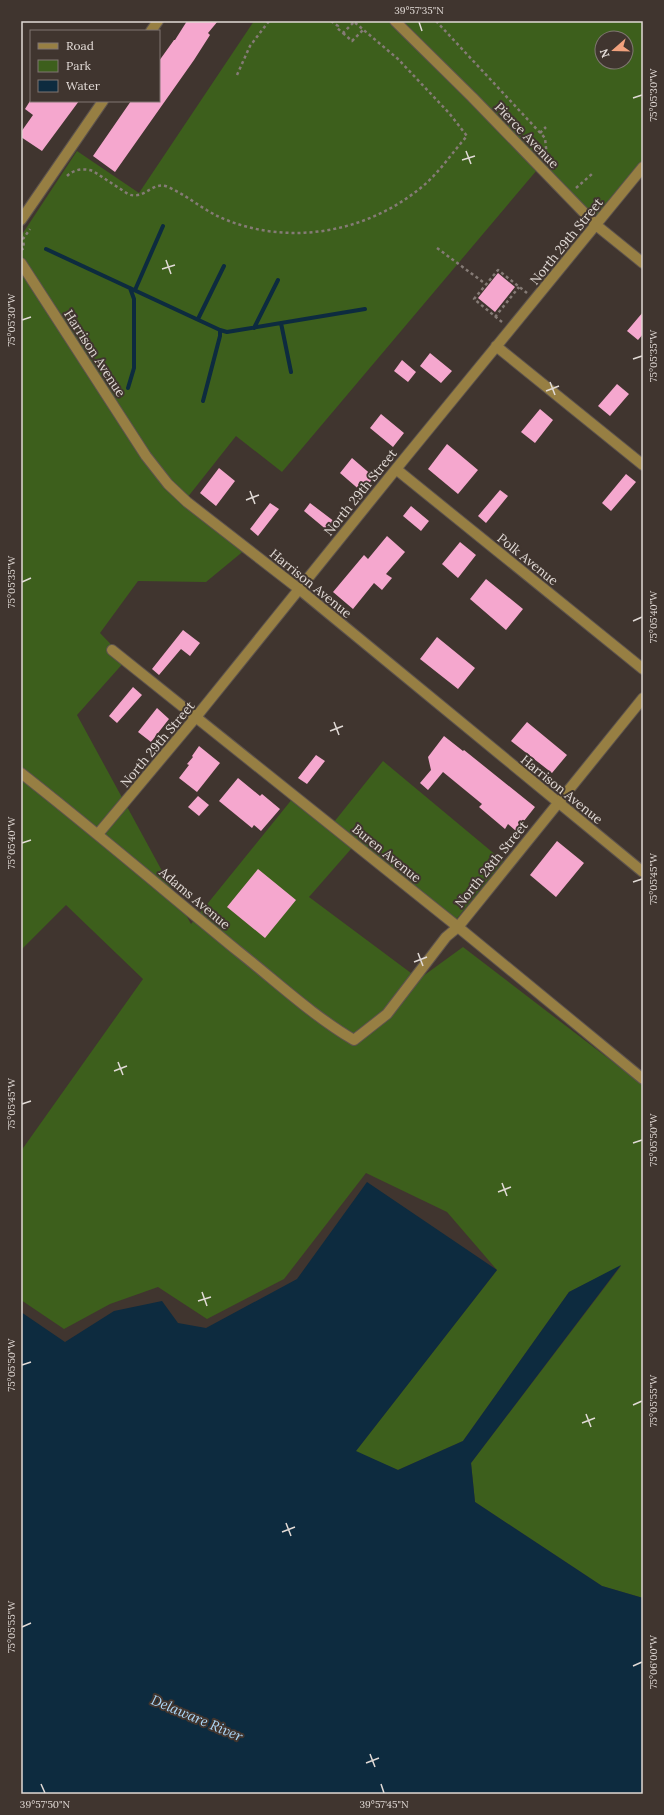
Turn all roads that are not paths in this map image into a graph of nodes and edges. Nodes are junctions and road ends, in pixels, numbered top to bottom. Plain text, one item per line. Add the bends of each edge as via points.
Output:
1 (158, 21) edge
2 (395, 21) edge
3 (152, 30) edge
4 (102, 102) edge
5 (643, 167) edge
6 (21, 220) edge
7 (596, 225) junction
8 (643, 263) edge
9 (21, 264) edge
10 (496, 346) junction
11 (643, 465) edge
12 (396, 469) junction
13 (299, 589) junction
14 (112, 650) dead end
15 (643, 669) edge
16 (643, 698) edge
17 (196, 716) junction
18 (21, 773) edge
19 (558, 802) junction
20 (98, 834) junction
21 (643, 872) edge
22 (458, 927) junction
23 (354, 1040) joint
24 (643, 1079) edge

1 - 3 street
2 - 7 street, Pierce Avenue
4 - 6 street
5 - 7 street, North 29th Street
7 - 8 street, Pierce Avenue
7 - 10 street, North 29th Street
9 - 13 street, Harrison Avenue via 146,456 168,484 187,502
10 - 11 street
10 - 12 street, North 29th Street
12 - 13 street, North 29th Street
12 - 15 street, Polk Avenue
13 - 17 street, North 29th Street
13 - 19 street, Harrison Avenue
14 - 17 street, Buren Avenue
16 - 19 street, North 28th Street
17 - 20 street, North 29th Street
17 - 22 street, Buren Avenue
18 - 20 street, Adams Avenue
19 - 21 street, Harrison Avenue
19 - 22 street, North 28th Street
20 - 23 street, Adams Avenue via 316,1014
22 - 23 street, North 28th Street via 446,937 387,1014
22 - 24 street, Buren Avenue

